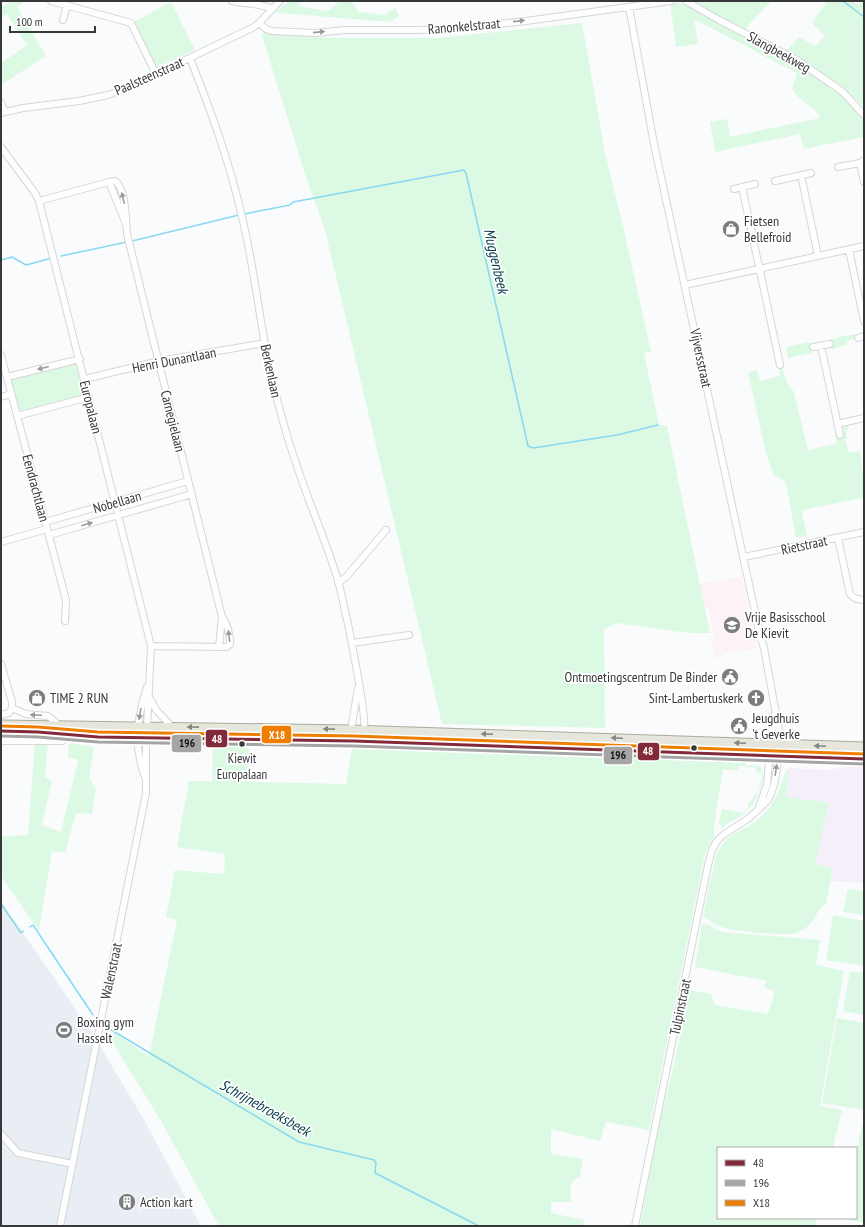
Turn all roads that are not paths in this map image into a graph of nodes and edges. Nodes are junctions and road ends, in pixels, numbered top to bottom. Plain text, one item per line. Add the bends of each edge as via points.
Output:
1 (50, 1) edge
2 (232, 1) edge
3 (280, 1) edge
4 (671, 1) edge
5 (686, 1) edge
6 (67, 5) junction
7 (629, 7) junction
8 (273, 8) junction
9 (63, 20) dead end
10 (259, 23) junction
11 (190, 58) junction
12 (156, 74) junction
13 (1, 103) edge
14 (3, 112) edge
15 (864, 115) edge
16 (1, 147) edge
17 (862, 161) edge
18 (838, 167) dead end
19 (810, 173) dead end
20 (801, 175) junction
21 (775, 180) dead end
22 (864, 182) edge
23 (755, 184) dead end
24 (742, 187) junction
25 (734, 189) dead end
26 (39, 200) junction
27 (864, 246) edge
28 (849, 250) junction
29 (818, 256) junction
30 (758, 270) junction
31 (685, 285) junction
32 (864, 321) edge
33 (265, 344) junction
34 (830, 344) dead end
35 (821, 346) junction
36 (813, 347) dead end
37 (785, 353) dead end
38 (777, 354) junction
39 (1, 355) edge
40 (80, 359) junction
41 (159, 361) junction
42 (780, 365) dead end
43 (7, 377) junction
44 (84, 378) junction
45 (11, 394) junction
46 (1, 397) edge
47 (89, 397) junction
48 (17, 416) junction
49 (864, 418) edge
50 (837, 424) junction
51 (840, 435) dead end
52 (188, 481) junction
53 (192, 494) junction
54 (115, 502) junction
55 (118, 515) junction
56 (46, 526) junction
57 (386, 530) dead end
58 (864, 532) edge
59 (49, 535) junction
60 (838, 538) junction
61 (1, 542) edge
62 (744, 558) junction
63 (338, 583) junction
64 (864, 600) edge
65 (222, 617) junction
66 (65, 621) dead end
67 (409, 635) dead end
68 (352, 643) junction
69 (151, 646) junction
70 (218, 647) junction
71 (1, 664) edge
72 (149, 677) junction
73 (359, 682) junction
74 (149, 695) junction
75 (12, 708) junction
76 (1, 715) edge
77 (1, 724) edge
78 (59, 725) junction
79 (143, 727) junction
80 (172, 727) junction
81 (351, 730) junction
82 (365, 730) junction
83 (1, 731) edge
84 (69, 734) junction
85 (142, 738) junction
86 (1, 741) edge
87 (354, 741) junction
88 (364, 742) junction
89 (774, 744) junction
90 (864, 747) edge
91 (774, 755) junction
92 (864, 759) edge
93 (146, 779) junction
94 (1, 1134) edge
95 (73, 1164) junction
96 (60, 1226) edge
97 (635, 1226) edge

1 - 6 street
2 - 8 street
3 - 8 street, Paalsteenstraat
4 - 7 street, Ranonkelstraat
5 - 15 street, Slangbeekweg via 803,64 842,92
6 - 9 street
6 - 12 street via 131,23
10 -> 7 street, Ranonkelstraat via 272,31 315,33 345,30 452,29
7 - 31 street, Vijversstraat via 654,144
8 - 10 street, Paalsteenstraat
10 - 11 street, Paalsteenstraat
11 - 12 street, Paalsteenstraat
11 - 33 street, Berkenlaan via 213,116 242,213
12 - 14 street, Paalsteenstraat via 129,87 101,96
13 - 14 street
16 - 26 street, Europalaan
17 - 18 street
17 - 22 street
19 - 20 street
20 - 21 street
20 - 29 street
23 - 24 street
24 - 25 street
24 - 30 street
26 - 40 street, Europalaan
26 - 41 street, Carnegielaan via 109,182 115,181 120,185 127,216 127,234
27 - 28 street
28 - 29 street
28 - 32 street
29 - 30 street
30 - 31 street
30 - 38 street
31 - 62 street, Vijversstraat
33 - 41 street, Henri Dunantlaan
33 - 63 street, Berkenlaan via 294,460
34 - 35 street
35 - 36 street
35 - 50 street
37 - 38 street
38 - 42 street
39 - 43 street, Eendrachtlaan
40 -> 43 street
40 - 44 street, Europalaan
41 - 44 street, Henri Dunantlaan
41 - 52 street, Carnegielaan
43 - 45 street, Eendrachtlaan
44 - 47 street, Europalaan
45 - 46 street
45 - 48 street, Eendrachtlaan
47 - 48 street
47 - 54 street, Europalaan
48 - 56 street, Eendrachtlaan
49 - 50 street
50 - 51 street
52 - 53 street, Carnegielaan
52 - 54 street, Nobellaan
53 - 55 street, Nobellaan
53 - 65 street, Carnegielaan
54 - 55 street, Europalaan
54 - 56 street, Nobellaan
59 -> 55 street, Nobellaan
55 - 69 street, Europalaan
56 - 59 street, Eendrachtlaan
56 - 61 street, Nobellaan
57 - 63 street via 346,578
58 - 60 street, Rietstraat
59 - 66 street, Eendrachtlaan via 66,600
60 - 62 street, Rietstraat
60 - 64 street via 850,594 856,600
62 - 89 street, Vijversstraat via 776,708 779,730
63 - 68 street, Berkenlaan
65 - 70 street, Carnegielaan
70 -> 65 street, Carnegielaan via 227,647 230,644 227,624
67 - 68 street
68 - 73 street, Berkenlaan
69 - 70 street
69 - 72 street, Europalaan
71 - 75 street
72 - 74 street, Europalaan
72 -> 79 street, Europalaan via 141,706
73 - 81 street, Berkenlaan
73 - 82 street, Berkenlaan
74 - 79 street, Europalaan
74 - 80 street, Europalaan via 157,711
75 - 76 street via 9,713
78 -> 75 street via 48,716 26,714
77 - 78 main road
78 - 79 main road
79 - 80 main road
79 - 85 street, Walenstraat
79 - 85 street, Europalaan
81 -> 80 main road
81 - 82 main road
81 - 87 street, Berkenlaan
82 - 88 street, Berkenlaan
89 -> 82 main road
83 - 84 main road
84 - 85 main road
84 - 86 street via 63,741
85 - 87 main road
85 - 93 street, Walenstraat via 146,749
85 - 93 street, Walenstraat via 137,749
87 - 88 main road
88 - 91 main road
90 -> 89 main road
89 - 91 street, Vijversstraat
91 - 92 main road
91 - 97 street, Tulpinstraat via 774,785 769,799 749,818 723,835 712,850
93 - 95 street, Walenstraat via 137,842
94 - 95 street via 18,1153
95 - 96 street, Walenstraat

